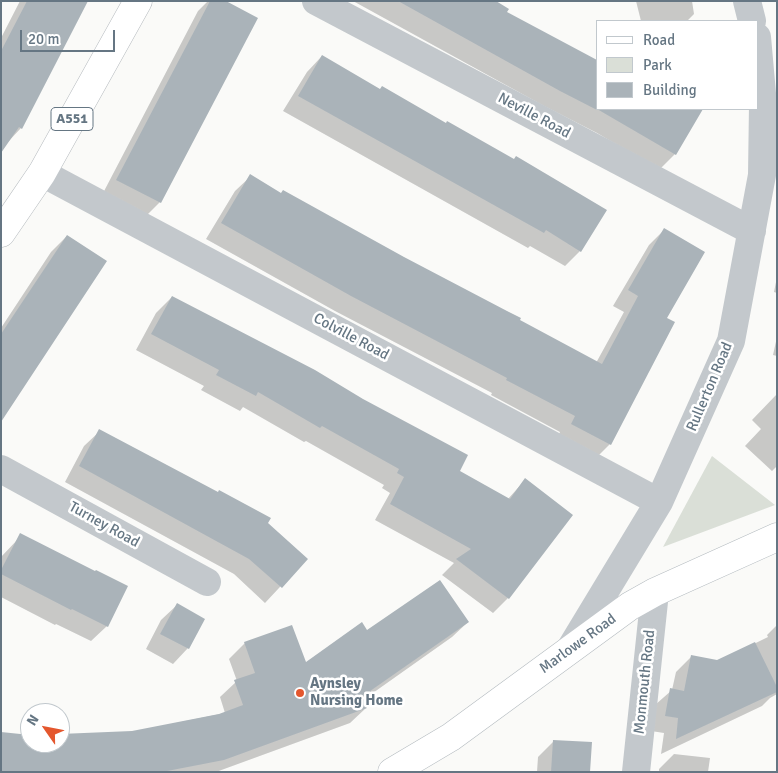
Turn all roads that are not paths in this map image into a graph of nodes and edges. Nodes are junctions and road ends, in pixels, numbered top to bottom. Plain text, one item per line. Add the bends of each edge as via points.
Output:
1 (138, 1) edge
2 (316, 1) edge
3 (747, 1) edge
4 (752, 20) edge
5 (758, 48) edge
6 (42, 173) junction
7 (752, 231) junction
8 (1, 233) edge
9 (1, 468) edge
10 (659, 502) junction
11 (777, 537) edge
12 (207, 582) dead end
13 (655, 592) junction
14 (570, 649) junction
15 (392, 772) edge
16 (636, 772) edge

1 - 6 street, A551
2 - 7 street, Neville Road
3 - 4 street
5 - 7 street, Rullerton Road via 763,105 762,175
6 - 8 street, A551
6 - 10 street, Colville Road
7 - 10 street, Rullerton Road via 731,340
9 - 12 street, Turney Road
10 - 14 street, Rullerton Road
11 - 13 street, Marlowe Road
13 - 14 street, Marlowe Road
13 - 16 street, Monmouth Road
14 - 15 street, Marlowe Road via 451,737

